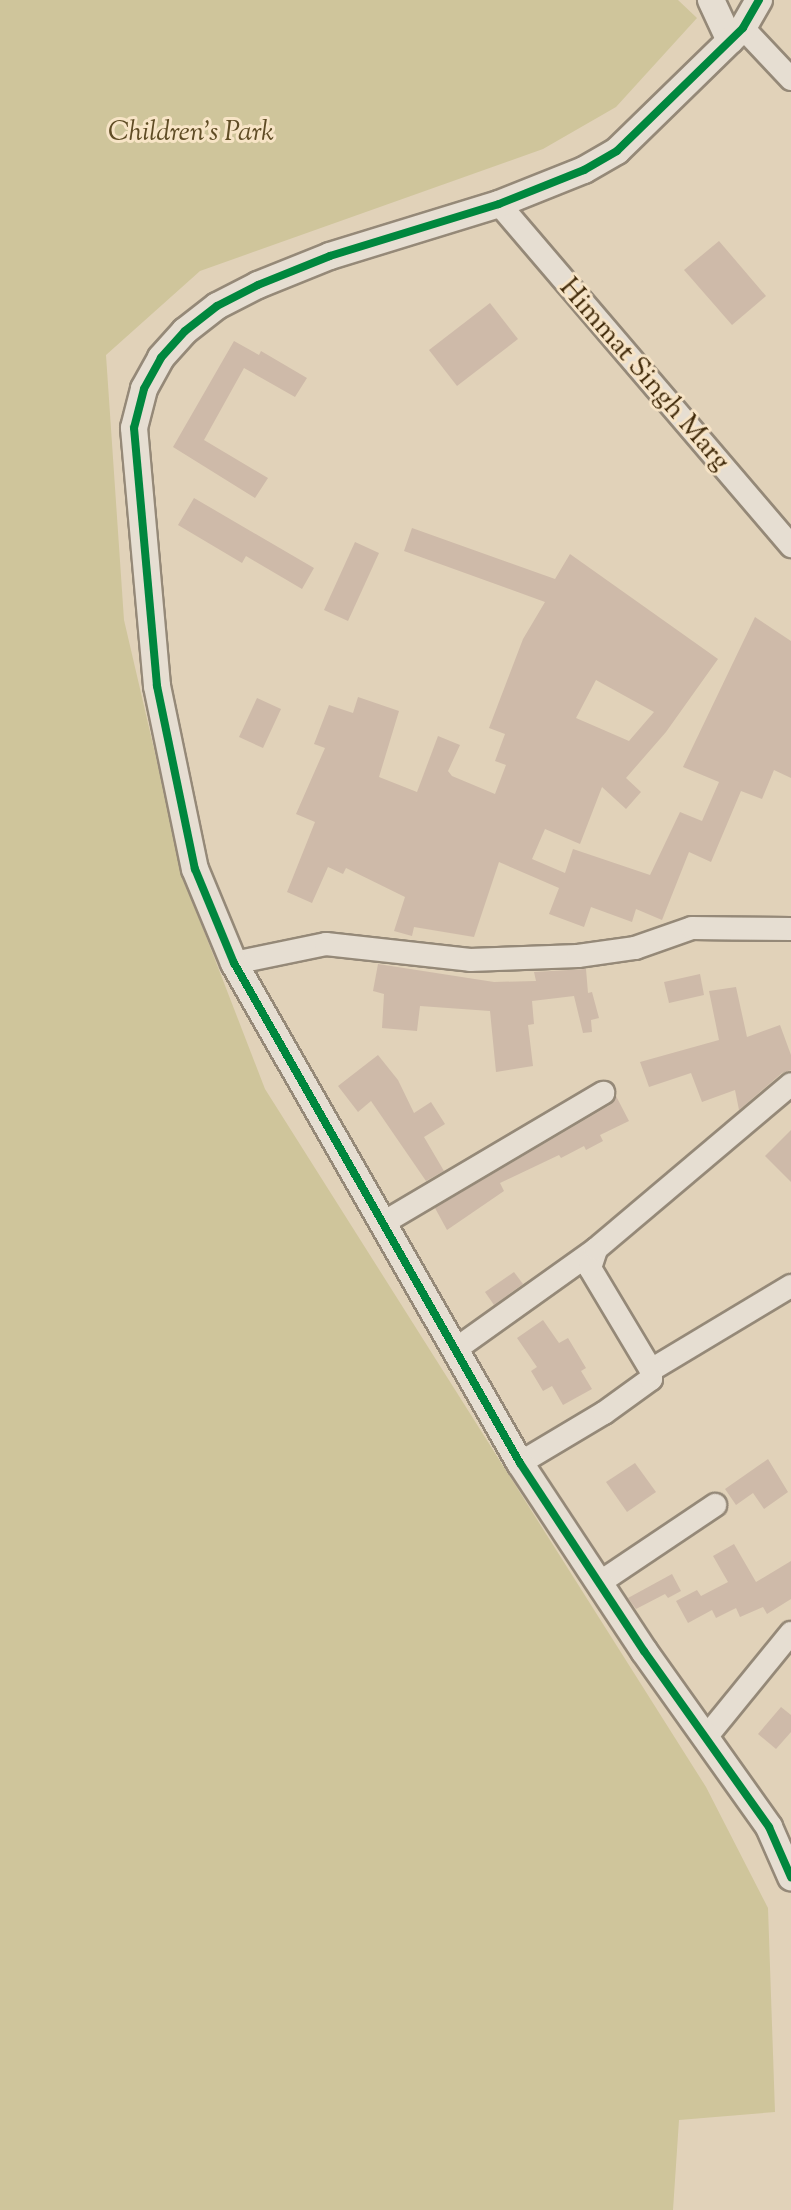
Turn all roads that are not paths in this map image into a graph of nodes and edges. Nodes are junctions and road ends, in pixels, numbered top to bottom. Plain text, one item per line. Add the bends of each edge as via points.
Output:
1 (711, 0) edge
2 (759, 0) edge
3 (736, 34) junction
4 (791, 79) edge
5 (499, 204) junction
6 (791, 546) edge
7 (791, 929) edge
8 (234, 963) junction
9 (791, 1084) edge
10 (603, 1093) dead end
11 (383, 1223) junction
12 (596, 1249) junction
13 (791, 1286) edge
14 (456, 1349) junction
15 (651, 1370) junction
16 (520, 1463) junction
17 (715, 1505) dead end
18 (599, 1583) junction
19 (791, 1633) edge
20 (707, 1736) junction
21 (791, 1877) edge

1 - 3 street
2 - 3 street
3 - 4 street
3 - 5 street via 617,151
5 - 6 street, Himmat Singh Marg
5 - 8 street via 370,242 217,306 161,358 144,389 134,428 157,686 195,869
7 - 8 street via 692,928 635,948 578,956 470,960 326,944
8 - 11 street
9 - 12 street
10 - 11 street
11 - 14 street
12 - 14 street
12 - 15 street via 590,1268
13 - 15 street
14 - 16 street
15 - 16 street via 648,1382
16 - 18 street
17 - 18 street
18 - 20 street
19 - 20 street
20 - 21 street via 769,1827

